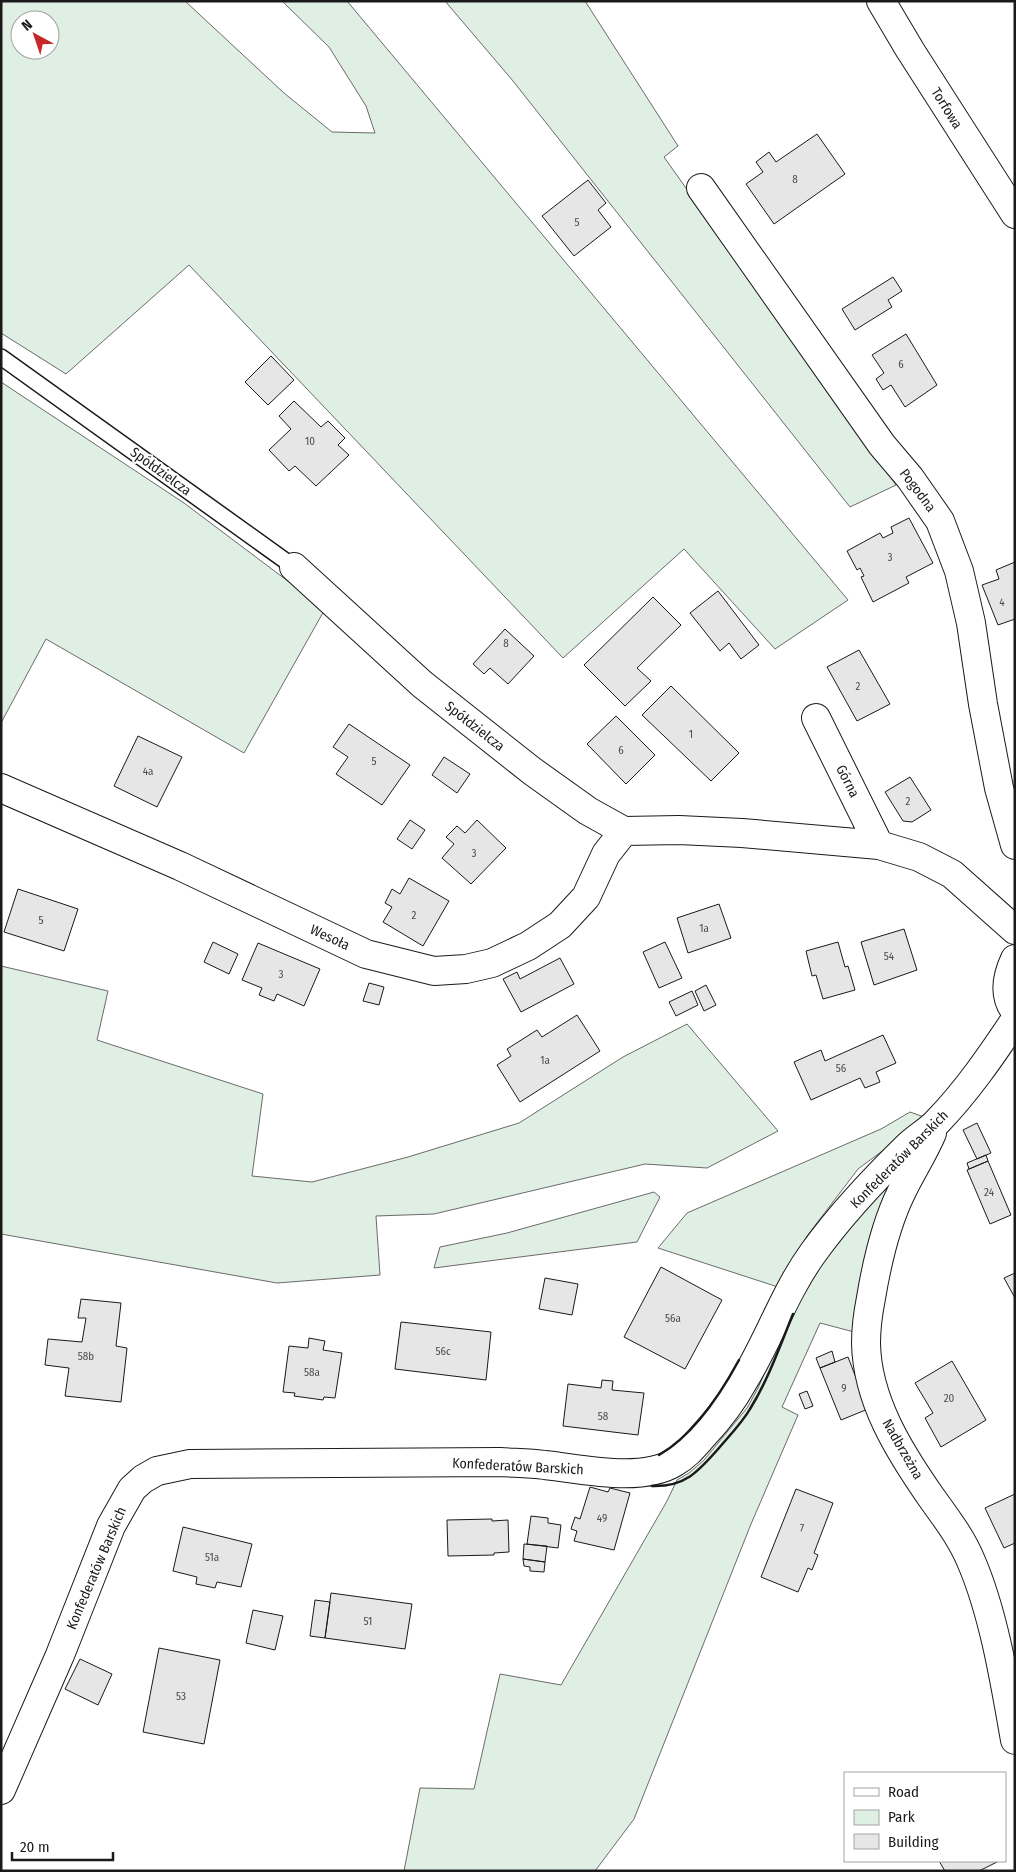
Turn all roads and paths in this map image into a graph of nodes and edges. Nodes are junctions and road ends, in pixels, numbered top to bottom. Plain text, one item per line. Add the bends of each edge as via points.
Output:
1 (881, 1) edge
2 (701, 188) dead end
3 (1015, 214) edge
4 (1, 357) edge
5 (294, 567) joint
6 (816, 718) dead end
7 (1, 788) edge
8 (624, 831) junction
9 (880, 845) junction
10 (1015, 845) edge
11 (1014, 929) edge
12 (1015, 959) edge
13 (1015, 1011) edge
14 (1015, 1020) edge
15 (936, 1124) junction
16 (1015, 1740) edge
17 (1, 1790) edge

1 - 3 street, Torfowa
2 - 10 street, Pogodna via 882,445 940,521 959,571 999,788
4 - 5 lane, Spółdzielcza
5 - 8 street, Spółdzielcza via 422,684 532,771 588,811
6 - 9 street, Górna
7 - 8 street, Wesoła via 180,866 366,954 434,971 492,963 528,946 560,925 586,897 606,854
8 - 9 street via 742,833
9 - 11 street via 919,857 952,874
12 - 13 street via 1007,988
14 - 15 street, Konfederatów Barskich via 966,1090
15 - 16 street, Nadbrzeżna via 900,1194 882,1243 867,1320 867,1363 891,1434 955,1530 978,1577 990,1616
15 - 17 street, Konfederatów Barskich via 910,1144 865,1189 813,1253 733,1398 712,1426 675,1463 639,1472 491,1462 219,1463 172,1467 143,1479 132,1489 111,1526 60,1655

